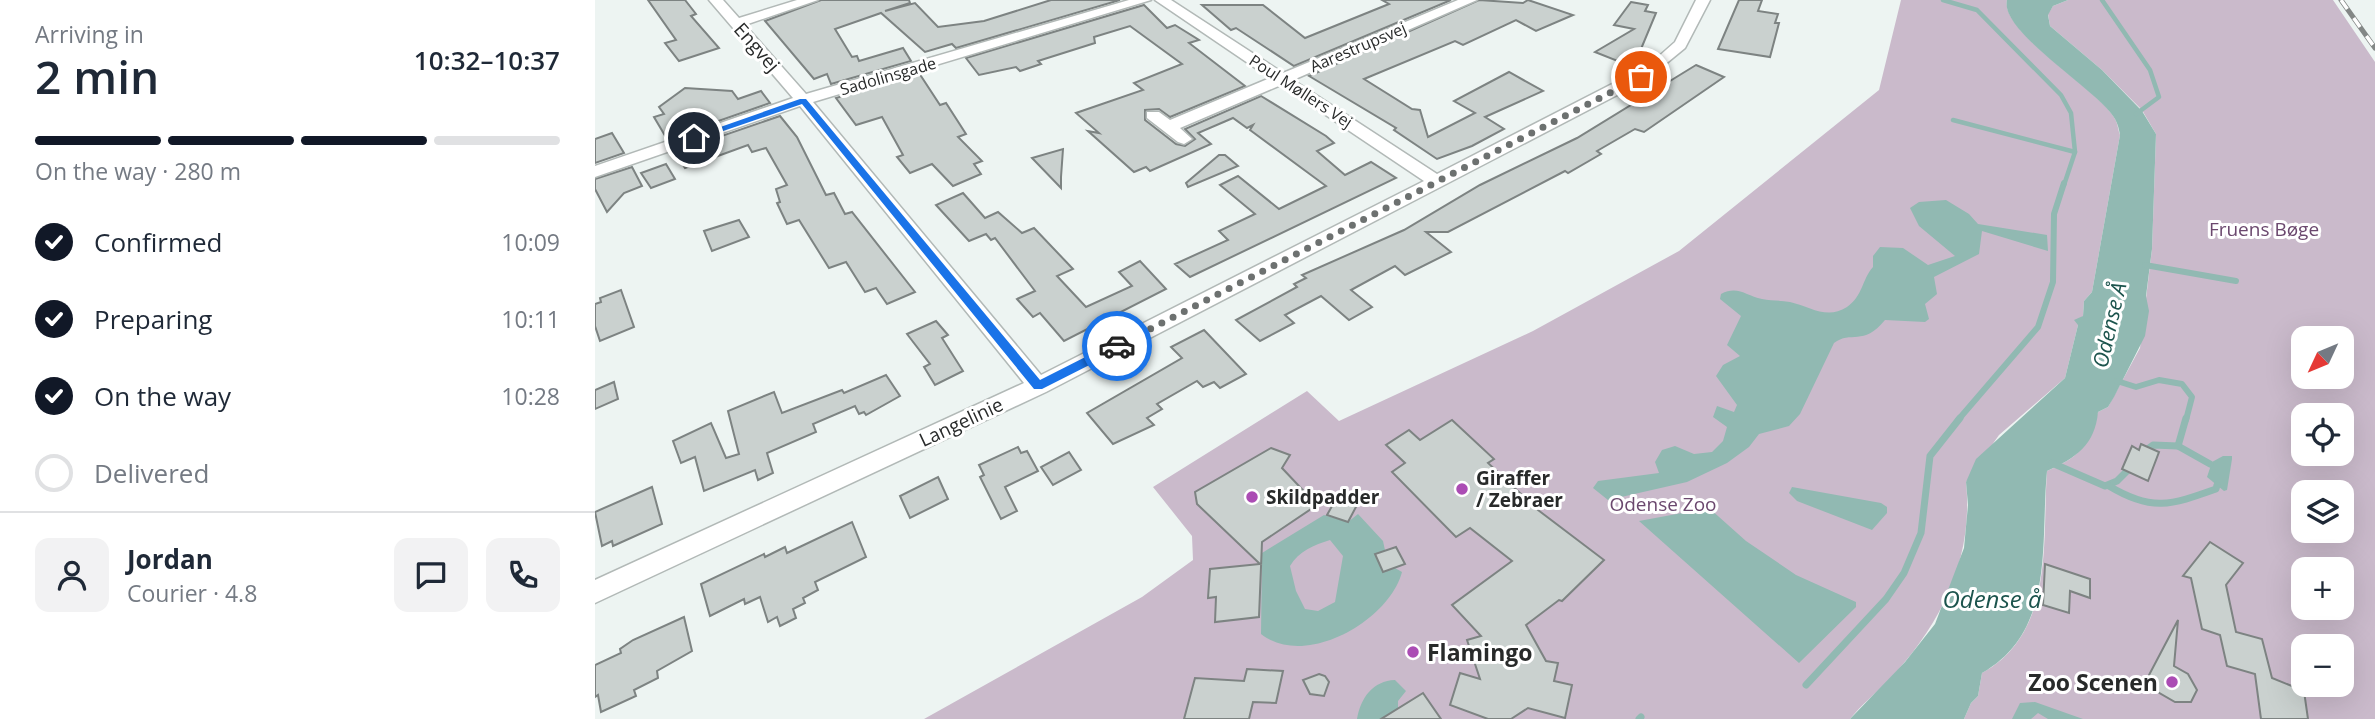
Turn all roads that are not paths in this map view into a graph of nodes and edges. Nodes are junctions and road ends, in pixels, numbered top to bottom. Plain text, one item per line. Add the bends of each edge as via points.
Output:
1 (716, 0) edge
2 (811, 0) edge
3 (1144, 0) edge
4 (1162, 0) edge
5 (1470, 0) edge
6 (1703, 0) edge
7 (736, 23) junction
8 (1282, 79) junction
9 (803, 100) junction
10 (1153, 115) dead end
11 (1168, 127) junction
12 (1184, 139) dead end
13 (595, 172) edge
14 (1439, 183) junction
15 (1038, 386) junction
16 (595, 592) edge

1 - 7 street, Engvej
2 - 7 street
3 - 9 street, Sadolinsgade
4 - 8 street, Poul Møllers Vej
5 - 8 street, Aarestrupsvej
6 - 14 street, Langelinie via 1673,56
7 - 9 street, Engvej
8 - 11 street, Aarestrupsvej
8 - 14 street, Poul Møllers Vej
9 - 13 street, Sadolinsgade
9 - 15 street, Engvej
10 - 11 street
11 - 12 street
14 - 15 street, Langelinie
15 - 16 street, Langelinie

